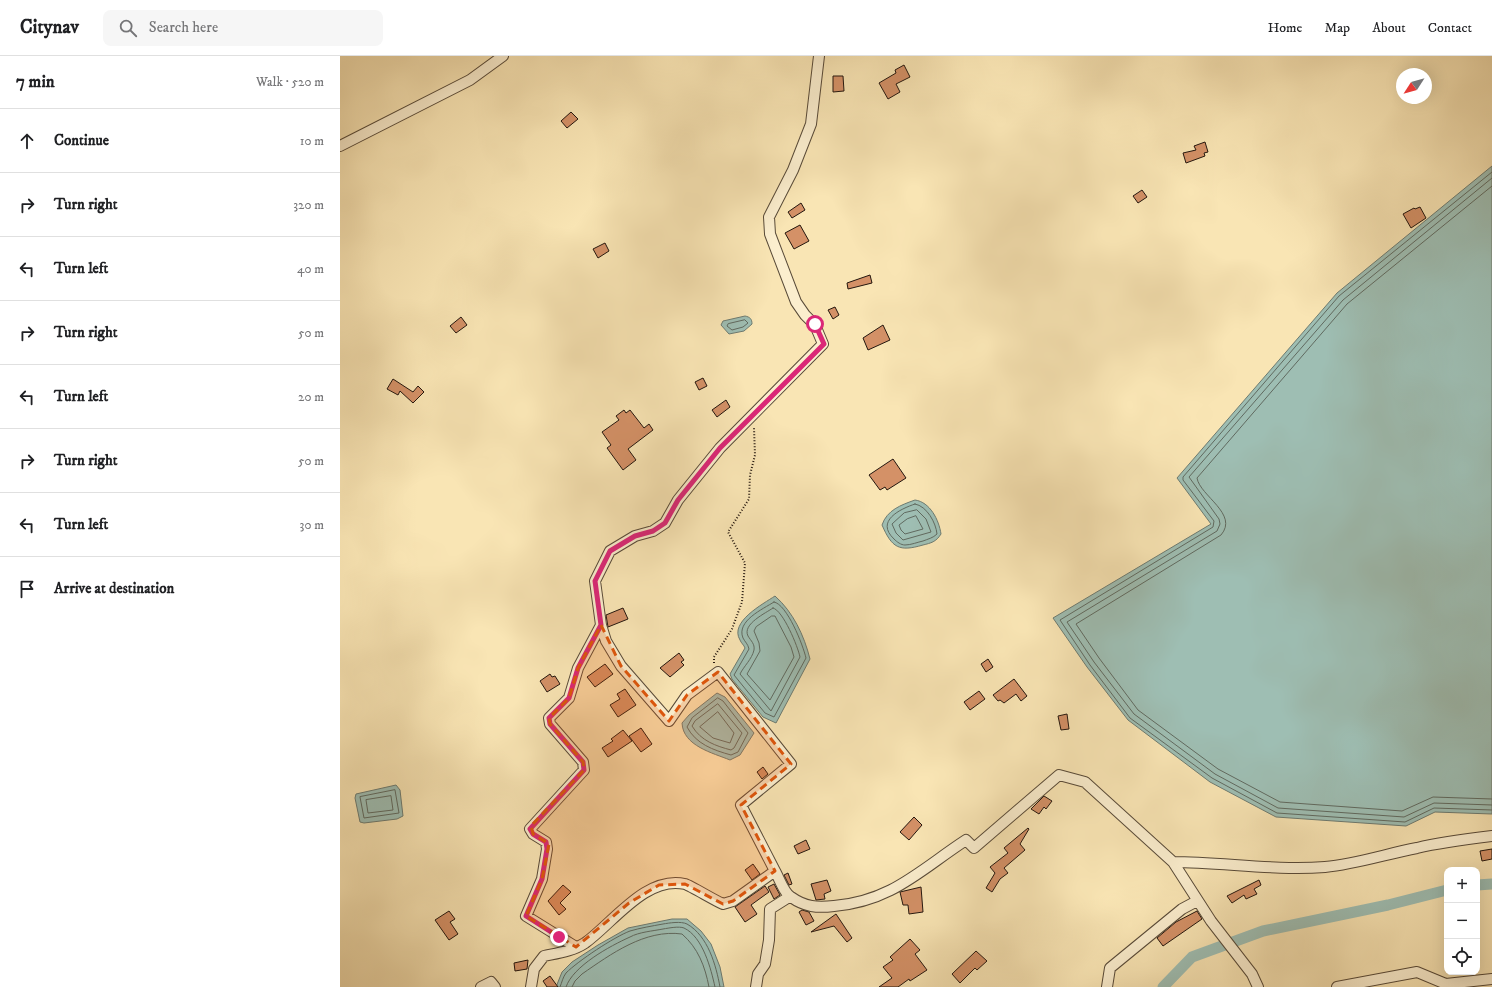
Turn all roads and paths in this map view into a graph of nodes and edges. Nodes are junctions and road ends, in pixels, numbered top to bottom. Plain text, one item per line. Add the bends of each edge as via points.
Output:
1 (503, 56) edge
2 (819, 56) edge
3 (340, 146) edge
4 (754, 413) junction
5 (601, 625) junction
6 (718, 672) junction
7 (1492, 836) edge
8 (1173, 862) junction
9 (775, 871) junction
10 (789, 897) junction
11 (1197, 901) junction
12 (576, 947) junction
13 (1492, 980) edge
14 (481, 987) edge
15 (496, 987) edge
16 (531, 987) edge
17 (756, 987) edge
18 (1107, 987) edge
19 (1258, 987) edge
20 (1337, 987) edge

1 - 3 street via 470,80
2 - 4 street via 811,124 793,170 769,217 770,234 796,302 815,324 824,344
4 - 5 street via 720,448 678,500 665,523 653,531 635,536 610,551 595,581
4 - 6 path via 755,455 750,475 749,499 728,532 745,563 742,602 732,629 714,657
5 - 6 street via 606,641 622,666 669,721 687,695
5 - 12 street via 578,668 569,698 549,718 550,724 583,762 584,770 530,829 546,842 547,849 542,879 526,916
6 - 9 street via 791,764 740,805
7 - 8 street via 1457,840 1324,867
8 - 10 street via 1085,782 1059,775 974,848 966,840 913,878 886,892 856,904 814,908
8 - 11 street
9 - 10 street
9 - 12 street via 733,901 723,904 685,884 659,885 630,903
10 - 17 street via 770,909 765,964 758,974
11 - 18 street via 1182,909 1110,968
11 - 19 street via 1252,974
12 - 16 street via 544,956 534,969
13 - 20 street via 1446,984 1417,972
14 - 15 street via 491,982

